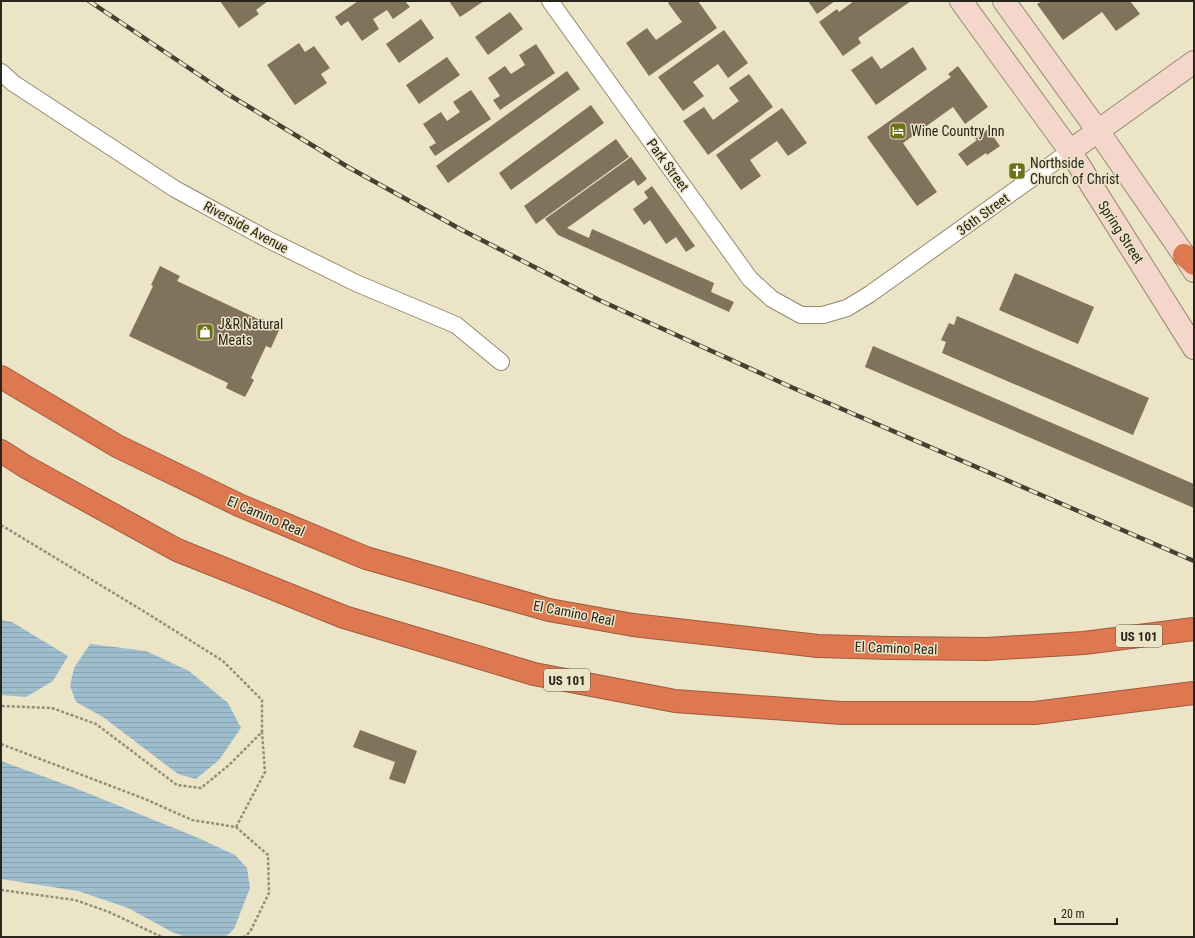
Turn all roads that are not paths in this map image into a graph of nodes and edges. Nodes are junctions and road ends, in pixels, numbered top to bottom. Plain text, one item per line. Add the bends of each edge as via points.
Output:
1 (550, 1) edge
2 (961, 1) edge
3 (1004, 1) edge
4 (1194, 62) edge
5 (1, 72) edge
6 (1098, 131) junction
7 (1070, 152) junction
8 (1191, 263) edge
9 (801, 315) joint
10 (1194, 348) edge
11 (501, 362) dead end
12 (1, 377) edge
13 (1, 451) edge
14 (1194, 629) edge
15 (1185, 694) edge

1 - 9 street, Park Street via 750,279 772,300
2 - 7 main road, Spring Street
3 - 6 main road
4 - 6 main road, 36th Street
5 - 11 street, Riverside Avenue via 175,189 356,283 456,325
6 - 7 main road, 36th Street
6 - 8 main road
7 - 9 street, 36th Street via 847,308 823,315
7 - 10 main road, Spring Street
12 - 14 highway, El Camino Real / US 101 via 117,446 241,506 366,558 548,610 633,625 818,646 979,649 1084,643
13 - 15 highway, US 101 via 177,550 344,617 534,674 676,702 841,714 1035,713

